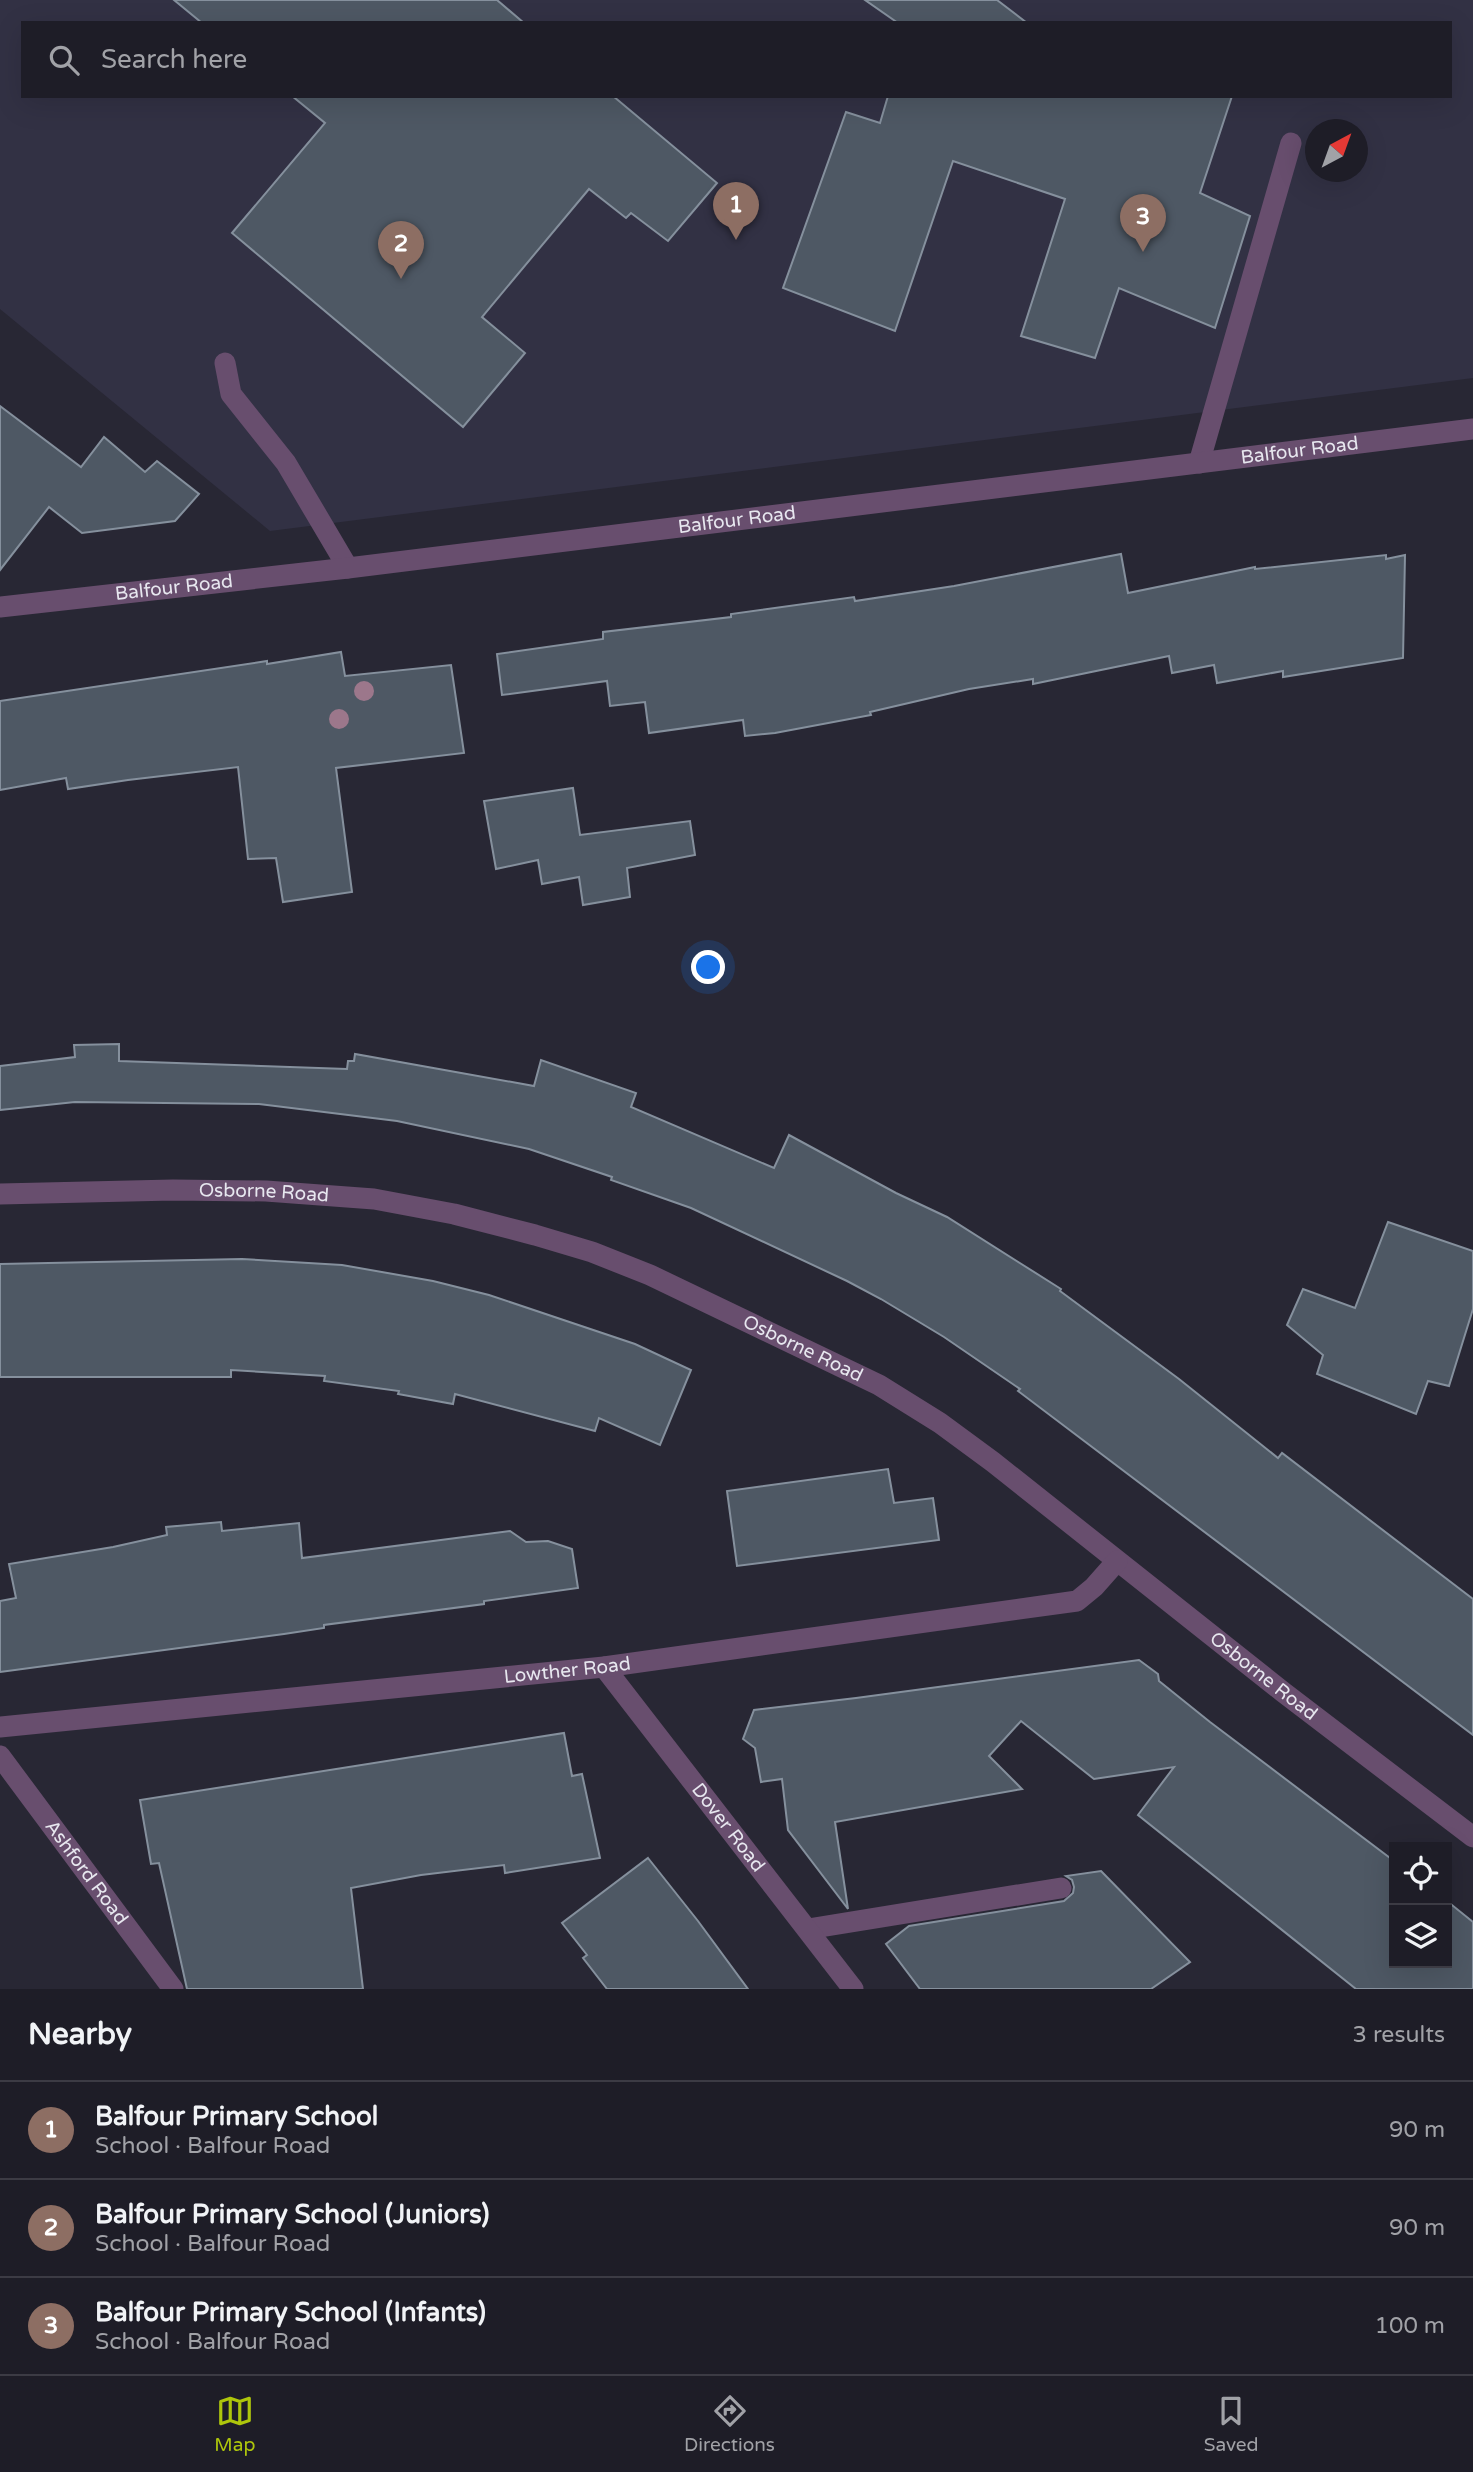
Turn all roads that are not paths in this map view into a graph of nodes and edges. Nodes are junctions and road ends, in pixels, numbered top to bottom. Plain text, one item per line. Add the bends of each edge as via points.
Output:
1 (1291, 143) dead end
2 (225, 363) dead end
3 (1473, 429) edge
4 (1199, 463) junction
5 (348, 568) junction
6 (0, 607) edge
7 (0, 1194) edge
8 (1117, 1562) junction
9 (604, 1667) junction
10 (0, 1727) edge
11 (0, 1756) edge
12 (1473, 1837) edge
13 (1061, 1888) dead end
14 (808, 1929) junction
15 (173, 1989) edge
16 (853, 1989) edge

1 - 4 street
2 - 5 street via 231,394 286,463
3 - 4 street, Balfour Road
4 - 5 street, Balfour Road
5 - 6 street, Balfour Road
7 - 8 street, Osborne Road via 173,1190 360,1197 454,1214 592,1252 650,1275 879,1385 972,1446
8 - 9 street, Lowther Road via 1076,1601
8 - 12 street, Osborne Road
9 - 10 street, Lowther Road
9 - 14 street, Dover Road
11 - 15 street, Ashford Road
13 - 14 street
14 - 16 street, Dover Road

